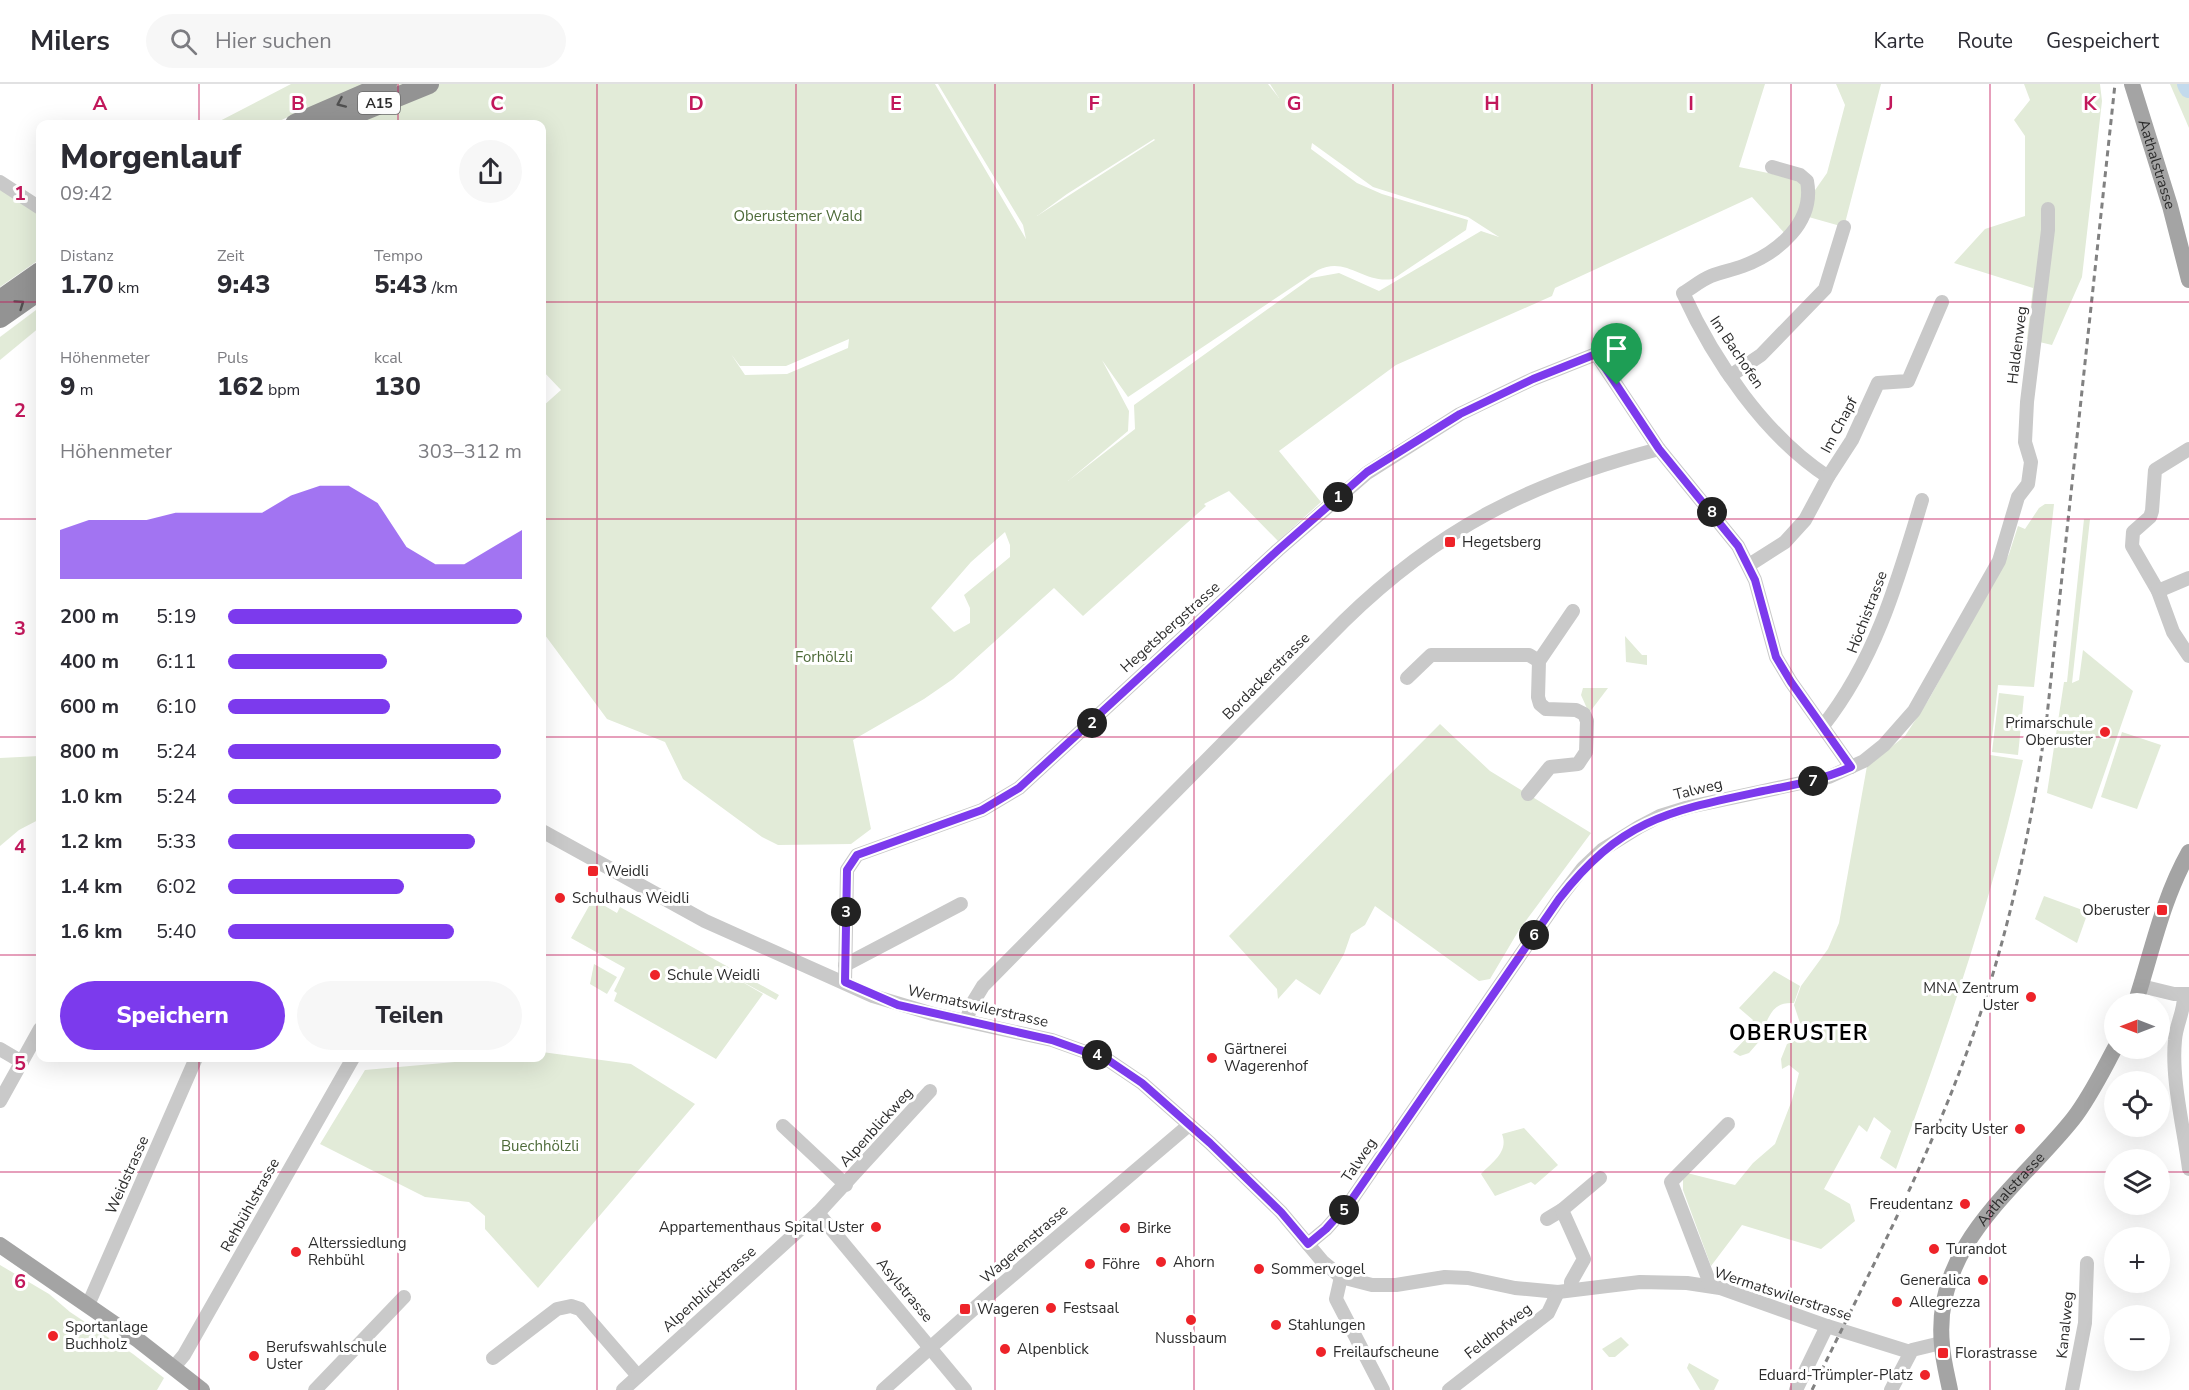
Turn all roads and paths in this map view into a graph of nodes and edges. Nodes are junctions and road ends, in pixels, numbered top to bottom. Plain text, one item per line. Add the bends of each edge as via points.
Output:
1 (387, 84) edge
2 (429, 84) edge
3 (2132, 84) edge
4 (305, 120) edge
5 (341, 120) edge
6 (1772, 167) dead end
7 (0, 182) edge
8 (36, 205) edge
9 (2048, 209) dead end
10 (1844, 227) dead end
11 (36, 275) edge
12 (2189, 280) edge
13 (36, 293) edge
14 (0, 300) edge
15 (1942, 302) dead end
16 (0, 318) edge
17 (1730, 376) junction
18 (1659, 449) junction
19 (2189, 449) edge
20 (1828, 477) junction
21 (2028, 484) joint
22 (1922, 500) dead end
23 (1749, 565) junction
24 (2189, 578) edge
25 (2158, 591) junction
26 (1573, 611) dead end
27 (2189, 656) edge
28 (1539, 661) junction
29 (1407, 678) dead end
30 (1823, 726) junction
31 (1851, 767) junction
32 (1528, 794) dead end
33 (546, 833) edge
34 (2189, 852) edge
35 (961, 904) dead end
36 (845, 965) junction
37 (845, 982) junction
38 (2141, 986) junction
39 (2139, 993) edge
40 (2186, 994) edge
41 (966, 1021) junction
42 (36, 1036) edge
43 (0, 1049) edge
44 (2108, 1059) edge
45 (22, 1062) junction
46 (194, 1062) edge
47 (351, 1062) edge
48 (930, 1091) dead end
49 (0, 1101) edge
50 (1728, 1124) dead end
51 (1189, 1125) junction
52 (783, 1126) dead end
53 (2189, 1169) edge
54 (1600, 1178) dead end
55 (846, 1185) junction
56 (1562, 1210) junction
57 (818, 1213) junction
58 (1547, 1220) dead end
59 (1308, 1244) junction
60 (0, 1245) edge
61 (2087, 1263) dead end
62 (1341, 1277) junction
63 (1712, 1286) junction
64 (1564, 1291) junction
65 (404, 1297) dead end
66 (88, 1305) junction
67 (1827, 1326) junction
68 (1941, 1343) junction
69 (932, 1348) junction
70 (1910, 1352) junction
71 (493, 1358) dead end
72 (174, 1367) junction
73 (638, 1376) junction
74 (202, 1390) edge
75 (315, 1390) edge
76 (623, 1390) edge
77 (883, 1390) edge
78 (965, 1390) edge
79 (1383, 1390) edge
80 (1449, 1390) edge
81 (1796, 1390) edge
82 (1891, 1390) edge
83 (1950, 1390) edge
84 (2072, 1390) edge

1 -> 4 highway, A15
2 - 5 highway, A15
3 - 12 main road, Aathalstrasse
6 - 17 street, Im Bachofen via 1808,181 1810,194 1805,216 1767,254 1710,276 1683,293 1701,331
7 - 8 street
9 - 21 street, Haldenweg via 2027,402 2025,442 2031,462
10 - 17 street via 1825,289 1772,344
11 - 14 highway
16 -> 13 highway
15 - 20 street, Im Chapf via 1908,381 1878,383 1852,440
17 - 20 street, Im Bachofen via 1799,455
18 - 23 street via 1726,529
18 - 36 street, Hegetsbergstrasse via 1596,354 1468,410 1428,432 1367,472 1009,795 959,819 857,855 847,870
18 - 41 street, Bordackerstrasse via 1581,471 1508,502 1453,531 1394,573 983,986
19 - 25 street via 2155,470 2152,511 2133,532 2132,546
20 - 23 street, Im Chapf via 1796,532
21 - 31 street, Talweg via 2018,497 1999,561 1919,704 1884,745
22 - 30 street, Höchistrasse via 1895,593 1863,667
23 - 30 street via 1776,657
24 - 25 street
25 - 27 street via 2173,632
26 - 28 street
28 - 29 street via 1528,655 1431,655
28 - 32 street via 1540,704 1546,709 1584,714 1587,752 1578,764 1550,767
30 - 31 street
31 - 59 street, Talweg via 1812,782 1660,816 1602,850 1559,899 1350,1202
33 - 37 street, Wermatswilerstrasse via 705,921
34 - 38 main road via 2162,910
35 - 36 street
36 - 37 street, Hegetsbergstrasse
37 - 41 street, Wermatswilerstrasse via 898,1005
38 - 39 main road
38 - 40 street
40 - 53 street via 2175,1038 2175,1072
41 - 51 street, Wermatswilerstrasse via 1052,1040 1108,1060 1142,1083
42 - 45 street
43 - 45 street
44 - 68 main road, Aathalstrasse via 2073,1118 1965,1243 1948,1283
45 - 49 street
46 - 66 street, Weidstrasse
47 - 72 street, Rehbühlstrasse
48 - 55 street, Alpenblickweg
50 - 63 street via 1671,1182
51 - 59 street, Wermatswilerstrasse via 1281,1212
51 - 69 street, Wagerenstrasse
52 - 55 street, Alpenblickweg
54 - 56 street
55 - 57 street, Alpenblickweg
56 - 58 street
56 - 64 street via 1584,1259
57 - 69 street, Asylstrasse
57 - 73 street, Alpenblickstrasse
59 - 62 street, Wermatswilerstrasse
60 - 66 main road
61 - 84 street, Kanalweg via 2085,1323
62 - 64 street, Wermatswilerstrasse via 1372,1285 1468,1278 1515,1288
62 - 79 street via 1336,1299
63 - 64 street, Wermatswilerstrasse via 1653,1281
63 - 67 street, Wermatswilerstrasse
64 - 80 street, Feldhofweg via 1548,1313
65 - 75 street
66 - 72 main road
67 - 70 street, Wermatswilerstrasse
67 - 81 street
68 - 70 street
68 - 83 main road
69 - 77 street, Wagerenstrasse
69 - 78 street, Asylstrasse
70 - 82 street
71 - 73 street via 557,1309 571,1306 580,1309
72 - 74 main road
73 - 76 street, Alpenblickstrasse

